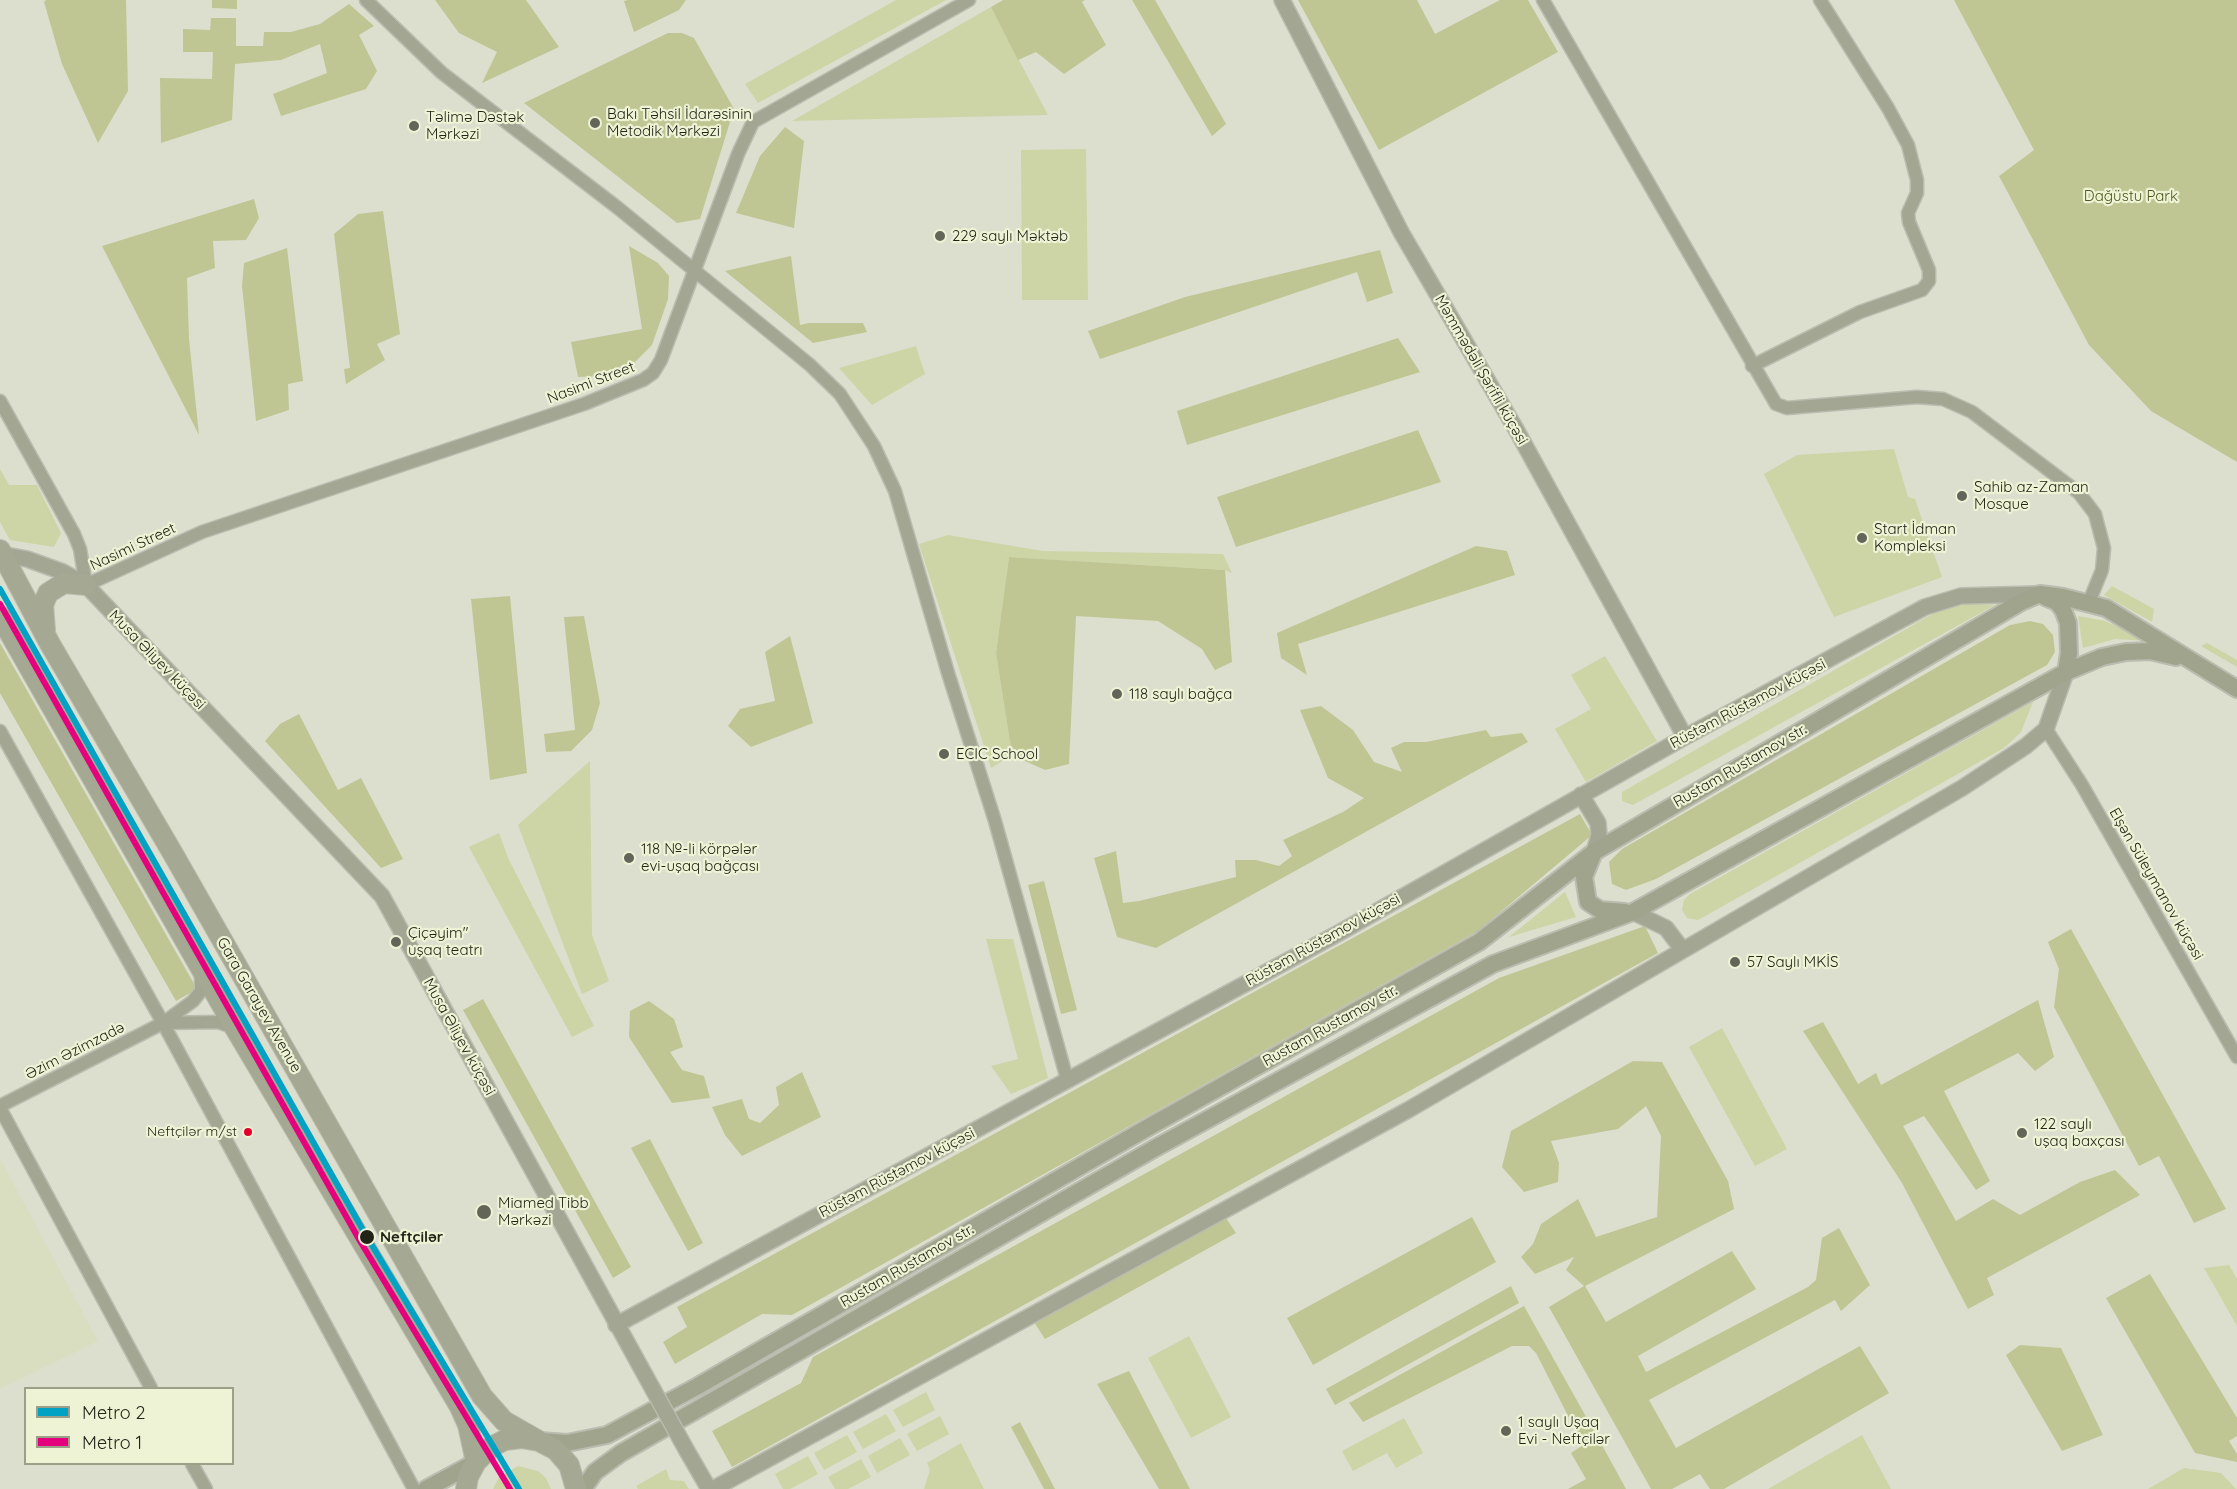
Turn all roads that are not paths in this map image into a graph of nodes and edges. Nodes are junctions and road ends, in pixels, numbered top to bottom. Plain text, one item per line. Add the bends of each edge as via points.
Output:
1 (366, 0) edge
2 (969, 0) edge
3 (1282, 0) edge
4 (1543, 0) edge
5 (1820, 0) edge
6 (695, 272) junction
7 (1752, 366) junction
8 (0, 401) edge
9 (1, 552) edge
10 (86, 585) junction
11 (2040, 594) junction
12 (2088, 602) junction
13 (0, 616) edge
14 (50, 644) junction
15 (2194, 663) junction
16 (2066, 672) junction
17 (2237, 689) edge
18 (2046, 729) junction
19 (0, 731) edge
20 (1685, 737) junction
21 (1581, 795) junction
22 (1594, 852) junction
23 (1633, 912) junction
24 (1682, 949) junction
25 (200, 967) junction
26 (163, 1023) junction
27 (235, 1028) junction
28 (2237, 1057) edge
29 (1067, 1079) junction
30 (0, 1107) edge
31 (616, 1324) junction
32 (150, 1387) edge
33 (539, 1441) junction
34 (476, 1462) junction
35 (193, 1465) edge
36 (206, 1489) edge
37 (414, 1489) edge
38 (426, 1489) edge
39 (466, 1489) edge
40 (576, 1489) edge
41 (583, 1489) edge
42 (711, 1489) edge

1 - 6 street via 442,73
2 - 6 street, Nasimi Street via 753,122
3 - 20 street, Məmmədəli Şərifli küçəsi via 1401,232 1517,431
4 - 7 street
5 - 7 street via 1908,145 1917,180 1909,222 1929,270 1929,281 1922,290 1860,312
6 - 10 street, Nasimi Street via 662,360 643,380 584,404 202,532
6 - 29 street via 840,394 885,468 995,821
7 - 12 street via 1776,405 1787,408 1917,397 1943,399 1972,412 2079,492 2095,514 2104,548 2102,570
8 - 10 street via 74,534
9 - 10 street, Musa Əliyev küçəsi via 63,572
9 - 14 main road, Gara Garayev Avenue
10 - 14 main road via 64,583 45,598 43,618
10 - 31 street, Musa Əliyev küçəsi via 382,896
11 - 12 main road
11 - 16 main road via 2056,602 2068,623
11 - 20 street, Rüstəm Rüstəmov küçəsi via 1988,594 1942,601
11 - 22 main road, Rustam Rustamov str. via 1999,614
12 - 15 main road via 2125,618
13 - 25 main road, Gara Garayev Avenue
14 - 33 main road, Gara Garayev Avenue via 482,1396 504,1421
15 - 16 main road, Rustam Rustamov str. via 2158,652 2126,652
15 - 17 main road
16 - 18 street
16 - 23 main road, Rustam Rustamov str.
18 - 24 street via 1962,788
18 - 28 street, Elşən Süleymanov küçəsi
19 - 26 street
20 - 21 street, Rüstəm Rüstəmov küçəsi
21 - 22 street via 1598,823
21 - 29 street, Rüstəm Rüstəmov küçəsi via 1337,934
22 - 23 main road via 1584,878 1588,902 1600,910
22 - 33 main road, Rustam Rustamov str. via 1479,942 698,1386 607,1435 567,1443
23 - 24 street via 1666,928
23 - 41 main road, Rustam Rustamov str. via 1493,964 1168,1141 621,1453 595,1472
24 - 42 street via 1408,1110
25 - 26 street, Əzim Əzimzadə via 201,991
25 - 27 main road, Gara Garayev Avenue
26 - 27 street via 218,1022
26 - 30 street, Əzim Əzimzadə
26 - 37 street
27 - 34 main road, Gara Garayev Avenue via 460,1407
29 - 31 street, Rüstəm Rüstəmov küçəsi
30 - 32 street
31 - 42 street, Musa Əliyev küçəsi, bridge
33 - 34 main road via 505,1440
33 - 40 main road, Gara Garayev Avenue via 556,1450 569,1465
34 - 38 main road
34 - 39 main road
35 - 36 street

